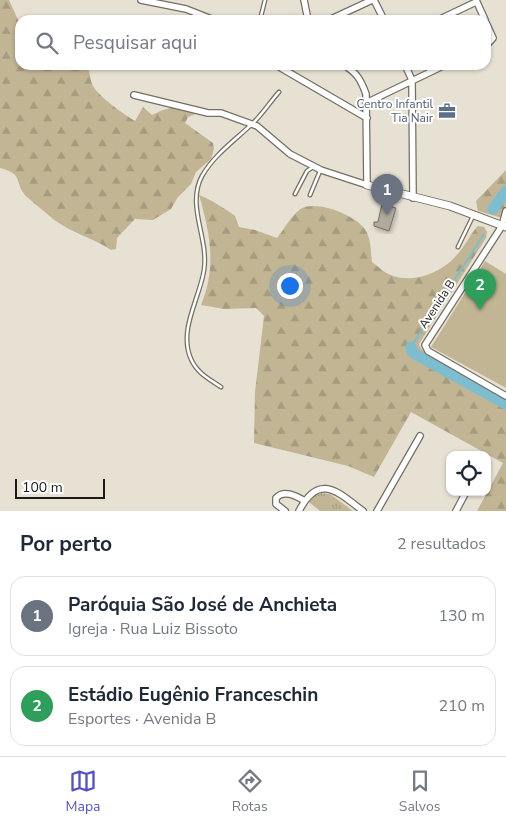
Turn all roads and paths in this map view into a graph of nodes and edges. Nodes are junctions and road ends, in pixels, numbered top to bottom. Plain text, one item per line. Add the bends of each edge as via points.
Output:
1 (141, 0) edge
2 (265, 0) edge
3 (304, 0) edge
4 (373, 0) edge
5 (476, 1) edge
6 (190, 15) edge
7 (261, 15) edge
8 (307, 15) edge
9 (340, 15) edge
10 (381, 15) edge
11 (448, 15) edge
12 (482, 15) edge
13 (285, 70) edge
14 (352, 70) edge
15 (407, 70) edge
16 (434, 70) edge
17 (412, 80) junction
18 (279, 92) dead end
19 (134, 95) dead end
20 (366, 103) junction
21 (367, 118) junction
22 (252, 124) junction
23 (313, 167) junction
24 (321, 170) junction
25 (367, 185) junction
26 (294, 194) dead end
27 (310, 195) dead end
28 (412, 198) junction
29 (506, 211) edge
30 (473, 215) junction
31 (504, 226) edge
32 (458, 247) dead end
33 (221, 387) dead end
34 (506, 396) edge
35 (420, 436) dead end
36 (464, 496) edge
37 (305, 501) junction
38 (285, 511) edge
39 (300, 511) edge
40 (363, 511) edge
41 (377, 511) edge
42 (456, 511) edge

1 - 6 street
2 - 7 lane
3 - 8 street
4 - 9 street
4 - 10 street
5 - 11 street
5 - 12 street
13 - 21 street
14 - 20 street via 362,81
15 - 17 street
16 - 17 street
17 - 20 street
17 - 28 street
18 - 22 lane
19 - 22 street via 208,113 221,113
20 - 21 street
21 - 25 street
22 - 23 street via 290,154
22 - 33 lane via 211,164 202,176 195,196 205,253 187,343 191,359 201,374
23 - 24 street
23 - 26 lane via 307,171
24 - 25 street
24 - 27 lane
25 - 28 street
28 - 30 street
29 - 31 street, Avenida B
30 - 31 street
30 - 32 lane
31 - 34 street, Avenida B via 425,345 428,351
35 - 41 street
36 - 42 street
37 - 38 street via 278,494 276,504
37 - 39 street
37 - 40 street via 315,490 330,489

